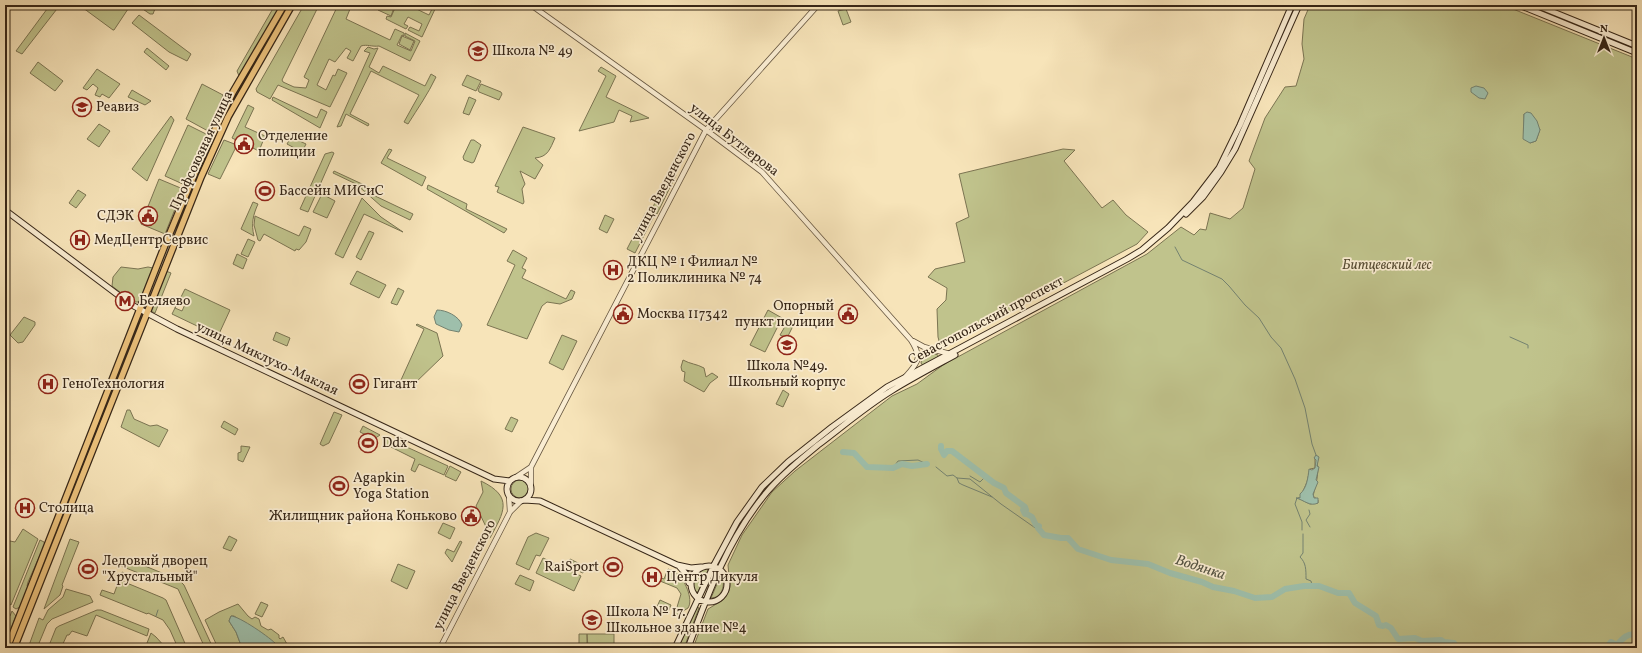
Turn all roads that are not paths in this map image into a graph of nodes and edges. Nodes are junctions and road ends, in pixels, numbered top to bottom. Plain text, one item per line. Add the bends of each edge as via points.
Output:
1 (284, 5) edge
2 (292, 5) edge
3 (531, 5) edge
4 (818, 5) edge
5 (1292, 5) edge
6 (1298, 5) edge
7 (1519, 5) edge
8 (1536, 5) edge
9 (1637, 46) edge
10 (1637, 53) edge
11 (706, 130) junction
12 (5, 210) edge
13 (139, 310) junction
14 (146, 314) junction
15 (911, 340) junction
16 (950, 354) junction
17 (906, 376) junction
18 (531, 467) junction
19 (516, 477) junction
20 (494, 479) junction
21 (510, 481) junction
22 (531, 486) junction
23 (509, 494) junction
24 (522, 501) junction
25 (540, 501) junction
26 (510, 512) junction
27 (677, 565) junction
28 (714, 565) junction
29 (701, 567) junction
30 (720, 568) junction
31 (691, 587) junction
32 (698, 599) junction
33 (705, 602) junction
34 (7, 648) edge
35 (14, 648) edge
36 (440, 648) edge
37 (676, 648) edge
38 (688, 648) edge

1 - 13 main road, Профсоюзная улица via 219,119
2 - 14 main road, Профсоюзная улица via 219,136
3 - 11 street, улица Бутлерова
4 - 11 street, улица Введенского
5 - 16 main road, Севастопольский проспект via 1228,150 1205,187 1168,228 1127,260
6 - 30 main road, Севастопольский проспект via 1235,149 1203,196 1170,230 1129,261 906,382 874,402 778,480 743,525
7 - 10 main road
8 - 9 main road
11 - 15 street, улица Бутлерова via 766,175
11 - 18 street, улица Введенского
12 - 13 main road, улица Миклухо-Маклая
13 - 14 main road, улица Миклухо-Маклая
13 - 34 main road, Профсоюзная улица
14 - 20 main road, улица Миклухо-Маклая
14 - 35 main road, Профсоюзная улица
15 - 16 street, улица Бутлерова via 924,347
15 - 17 street, улица Бутлерова via 919,358
16 - 17 main road, Севастопольский проспект
17 - 28 main road, Севастопольский проспект via 865,401 773,476 751,500
18 - 19 street, улица Введенского
18 - 22 street, улица Введенского
19 - 21 main road
19 - 22 main road via 523,477
20 - 21 main road, улица Миклухо-Маклая
20 - 23 main road, улица Миклухо-Маклая
21 - 23 main road via 507,486
22 - 24 main road via 530,495
22 - 25 main road
23 - 24 main road via 514,500
23 - 26 street, улица Введенского
24 - 25 main road
24 - 26 street, улица Введенского
25 - 27 main road
26 - 36 street, улица Введенского
27 - 29 main road
27 - 31 main road via 686,574
28 - 29 main road
28 - 30 main road
28 - 32 main road, Севастопольский проспект
29 - 31 main road via 692,575
30 - 33 main road, Севастопольский проспект
30 - 33 main road via 726,579 724,594 714,602
31 - 32 main road
32 - 33 main road
32 - 37 main road, Севастопольский проспект
33 - 38 main road, Севастопольский проспект

